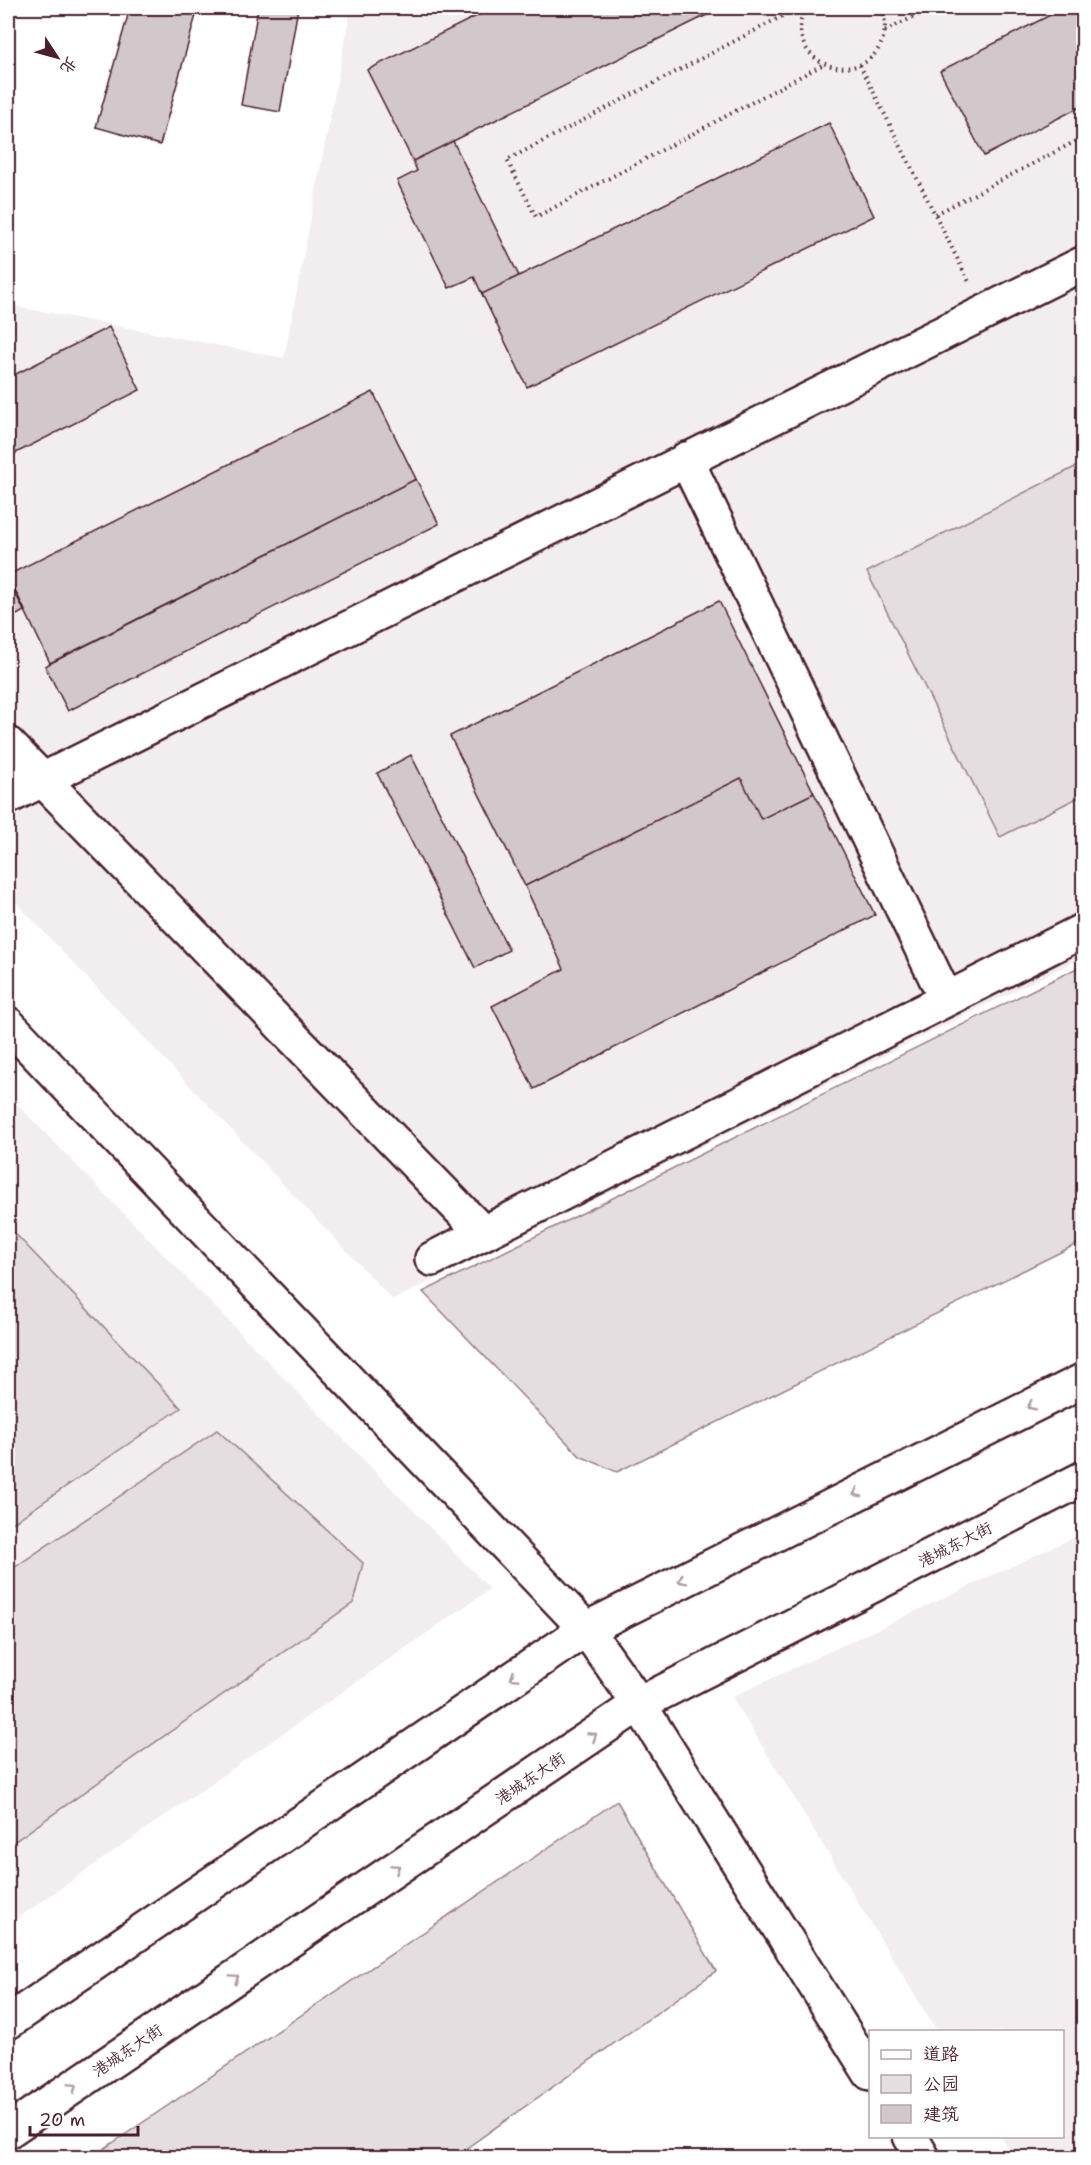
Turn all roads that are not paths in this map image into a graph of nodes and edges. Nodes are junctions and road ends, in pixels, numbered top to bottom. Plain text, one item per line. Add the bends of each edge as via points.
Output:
1 (1083, 263) edge
2 (686, 459) junction
3 (8, 744) edge
4 (41, 778) junction
5 (8, 796) edge
6 (1083, 930) edge
7 (946, 999) junction
8 (8, 1024) edge
9 (483, 1233) junction
10 (432, 1259) dead end
11 (1083, 1380) edge
12 (1083, 1478) edge
13 (586, 1629) junction
14 (639, 1704) junction
15 (8, 2022) edge
16 (869, 2071) edge
17 (8, 2131) edge
18 (911, 2138) edge
19 (923, 2157) edge

1 - 2 main road
2 - 4 main road
2 - 7 main road
3 - 4 main road
4 - 5 main road
4 - 9 main road
6 - 7 main road
7 - 9 main road
8 - 13 main road
9 - 10 main road
11 -> 13 main road
12 - 14 main road, 港城东大街
13 - 14 main road
13 -> 15 main road
14 - 16 main road
17 -> 14 main road, 港城东大街
18 - 19 main road

